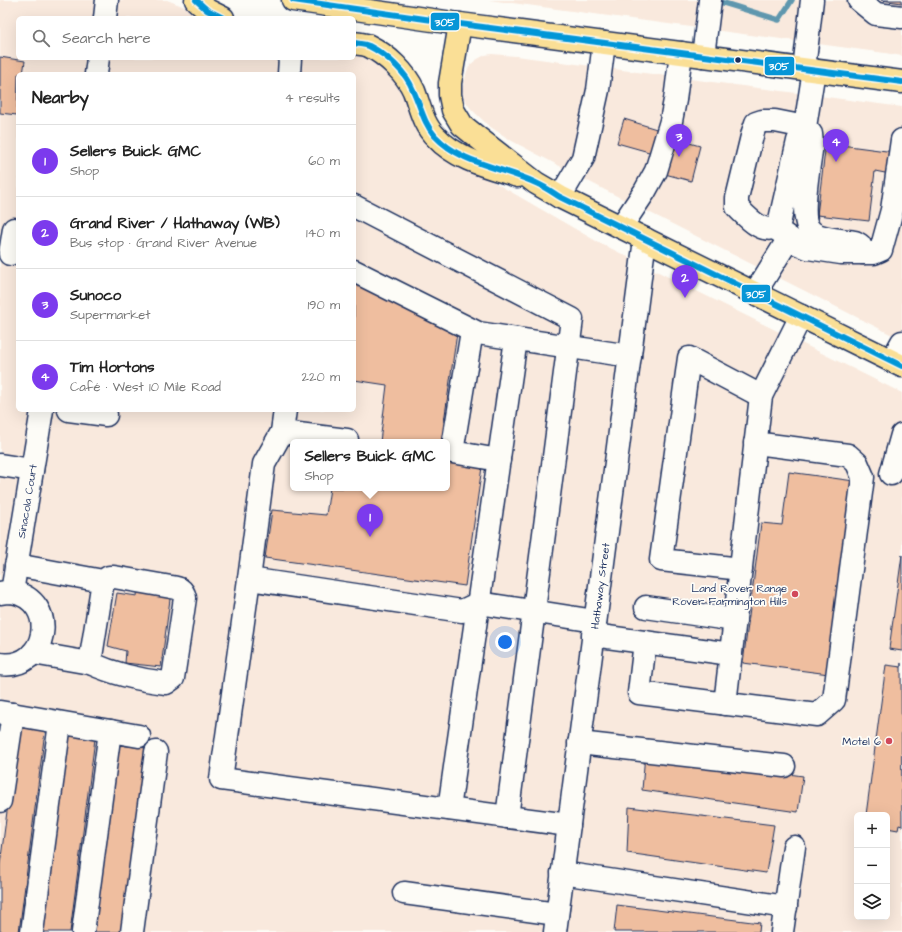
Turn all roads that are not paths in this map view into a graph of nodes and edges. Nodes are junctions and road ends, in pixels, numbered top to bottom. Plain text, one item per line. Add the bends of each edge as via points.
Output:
1 (107, 0) edge
2 (196, 0) edge
3 (293, 0) edge
4 (710, 0) edge
5 (812, 0) edge
6 (859, 0) edge
7 (105, 16) edge
8 (219, 16) edge
9 (902, 17) edge
10 (460, 24) junction
11 (356, 43) edge
12 (604, 43) junction
13 (680, 53) junction
14 (703, 56) junction
15 (98, 60) edge
16 (290, 60) edge
17 (809, 70) junction
18 (96, 72) edge
19 (289, 72) edge
20 (902, 82) edge
21 (805, 127) junction
22 (902, 140) edge
23 (536, 182) junction
24 (560, 197) junction
25 (356, 207) edge
26 (621, 227) junction
27 (11, 228) edge
28 (782, 233) junction
29 (645, 239) junction
30 (862, 253) junction
31 (10, 254) dead end
32 (356, 272) edge
33 (755, 293) junction
34 (801, 316) junction
35 (472, 331) junction
36 (516, 339) junction
37 (568, 347) junction
38 (630, 356) junction
39 (899, 356) edge
40 (761, 396) junction
41 (42, 412) edge
42 (84, 412) edge
43 (285, 412) edge
44 (106, 415) dead end
45 (282, 432) junction
46 (902, 435) edge
47 (339, 439) edge
48 (756, 443) junction
49 (499, 460) junction
50 (0, 465) edge
51 (32, 470) junction
52 (890, 474) dead end
53 (16, 565) junction
54 (741, 569) junction
55 (250, 579) junction
56 (103, 581) junction
57 (6, 592) edge
58 (478, 603) junction
59 (646, 607) dead end
60 (534, 612) junction
61 (735, 620) junction
62 (594, 628) junction
63 (646, 642) junction
64 (33, 653) junction
65 (731, 654) junction
66 (90, 663) junction
67 (1, 668) edge
68 (725, 704) junction
69 (6, 713) edge
70 (60, 723) junction
71 (110, 731) junction
72 (139, 736) dead end
73 (579, 743) junction
74 (156, 752) dead end
75 (784, 766) dead end
76 (0, 801) edge
77 (449, 809) junction
78 (507, 817) junction
79 (569, 825) junction
80 (794, 847) dead end
81 (562, 873) junction
82 (404, 892) dead end
83 (786, 907) junction
84 (556, 923) edge
85 (32, 932) edge
86 (83, 932) edge
87 (132, 932) edge
88 (782, 932) edge

1 - 7 street
2 - 8 main road
3 - 10 main road
4 - 14 street
5 - 17 street
6 - 9 street via 876,14
10 - 12 main road
10 - 23 main road via 450,83 453,110 462,125
11 - 23 main road via 368,46 388,58 405,76 413,89 424,121 436,137 451,149 467,159
12 - 13 main road
12 - 24 street via 598,90 583,158
13 - 14 main road
13 - 26 street via 671,121 656,171
14 - 17 main road
15 - 18 street
16 - 19 street
17 - 20 main road
17 - 21 street
21 - 28 street via 798,140 779,224
21 - 28 street via 775,121 756,123 738,198 738,207 752,222
21 - 30 street via 811,134 812,144 804,209 806,224 811,232 820,236 855,242 860,245
22 - 30 street via 892,210 881,250
23 - 24 main road
24 - 26 main road
25 - 37 street via 572,319
26 - 29 main road
27 - 31 street
28 - 30 street via 808,248
28 - 33 street
29 - 33 main road
29 - 38 street, Hathaway Street
32 - 35 street
33 - 34 main road
34 - 39 main road
34 - 40 street
35 - 36 street
35 - 49 street via 452,452
36 - 37 street
36 - 49 street
37 - 38 street
37 - 60 street
38 - 62 street, Hathaway Street
40 - 48 street
40 - 54 street via 689,358 661,560
41 - 51 street, Sinacola Court
42 - 44 street
43 - 45 street
45 - 47 street
45 - 55 street via 264,464
46 - 52 street
48 - 54 street
48 - 68 street via 848,455 857,463 864,477 834,700 817,715
49 - 58 street
50 - 51 street
51 - 53 street, Sinacola Court
53 - 56 street
53 - 57 street, Sinacola Court
54 - 61 street
55 - 58 street via 462,611
55 - 77 street via 221,778
56 - 66 street
56 - 66 street via 114,577 171,586 183,592 185,598 173,678 166,683 153,682
57 - 64 street, Sinacola Court via 26,597 36,606 42,619 43,634
58 - 60 street
58 - 77 street
59 - 61 street
60 - 62 street
60 - 78 street
61 - 65 street
62 - 63 street
62 - 73 street, Hathaway Street
63 - 65 street
63 - 68 street via 639,693
64 - 66 street
64 - 67 street, Sinacola Court via 29,658
65 - 68 street
69 - 70 street
69 - 76 street
70 - 71 street
70 - 85 street
71 - 72 street
71 - 86 street
73 - 75 street
73 - 79 street, Hathaway Street
74 - 87 street
77 - 78 street
78 - 79 street
79 - 81 street, Hathaway Street
80 - 83 street
81 - 83 street
81 - 84 street, Hathaway Street
82 - 84 street
83 - 88 street

